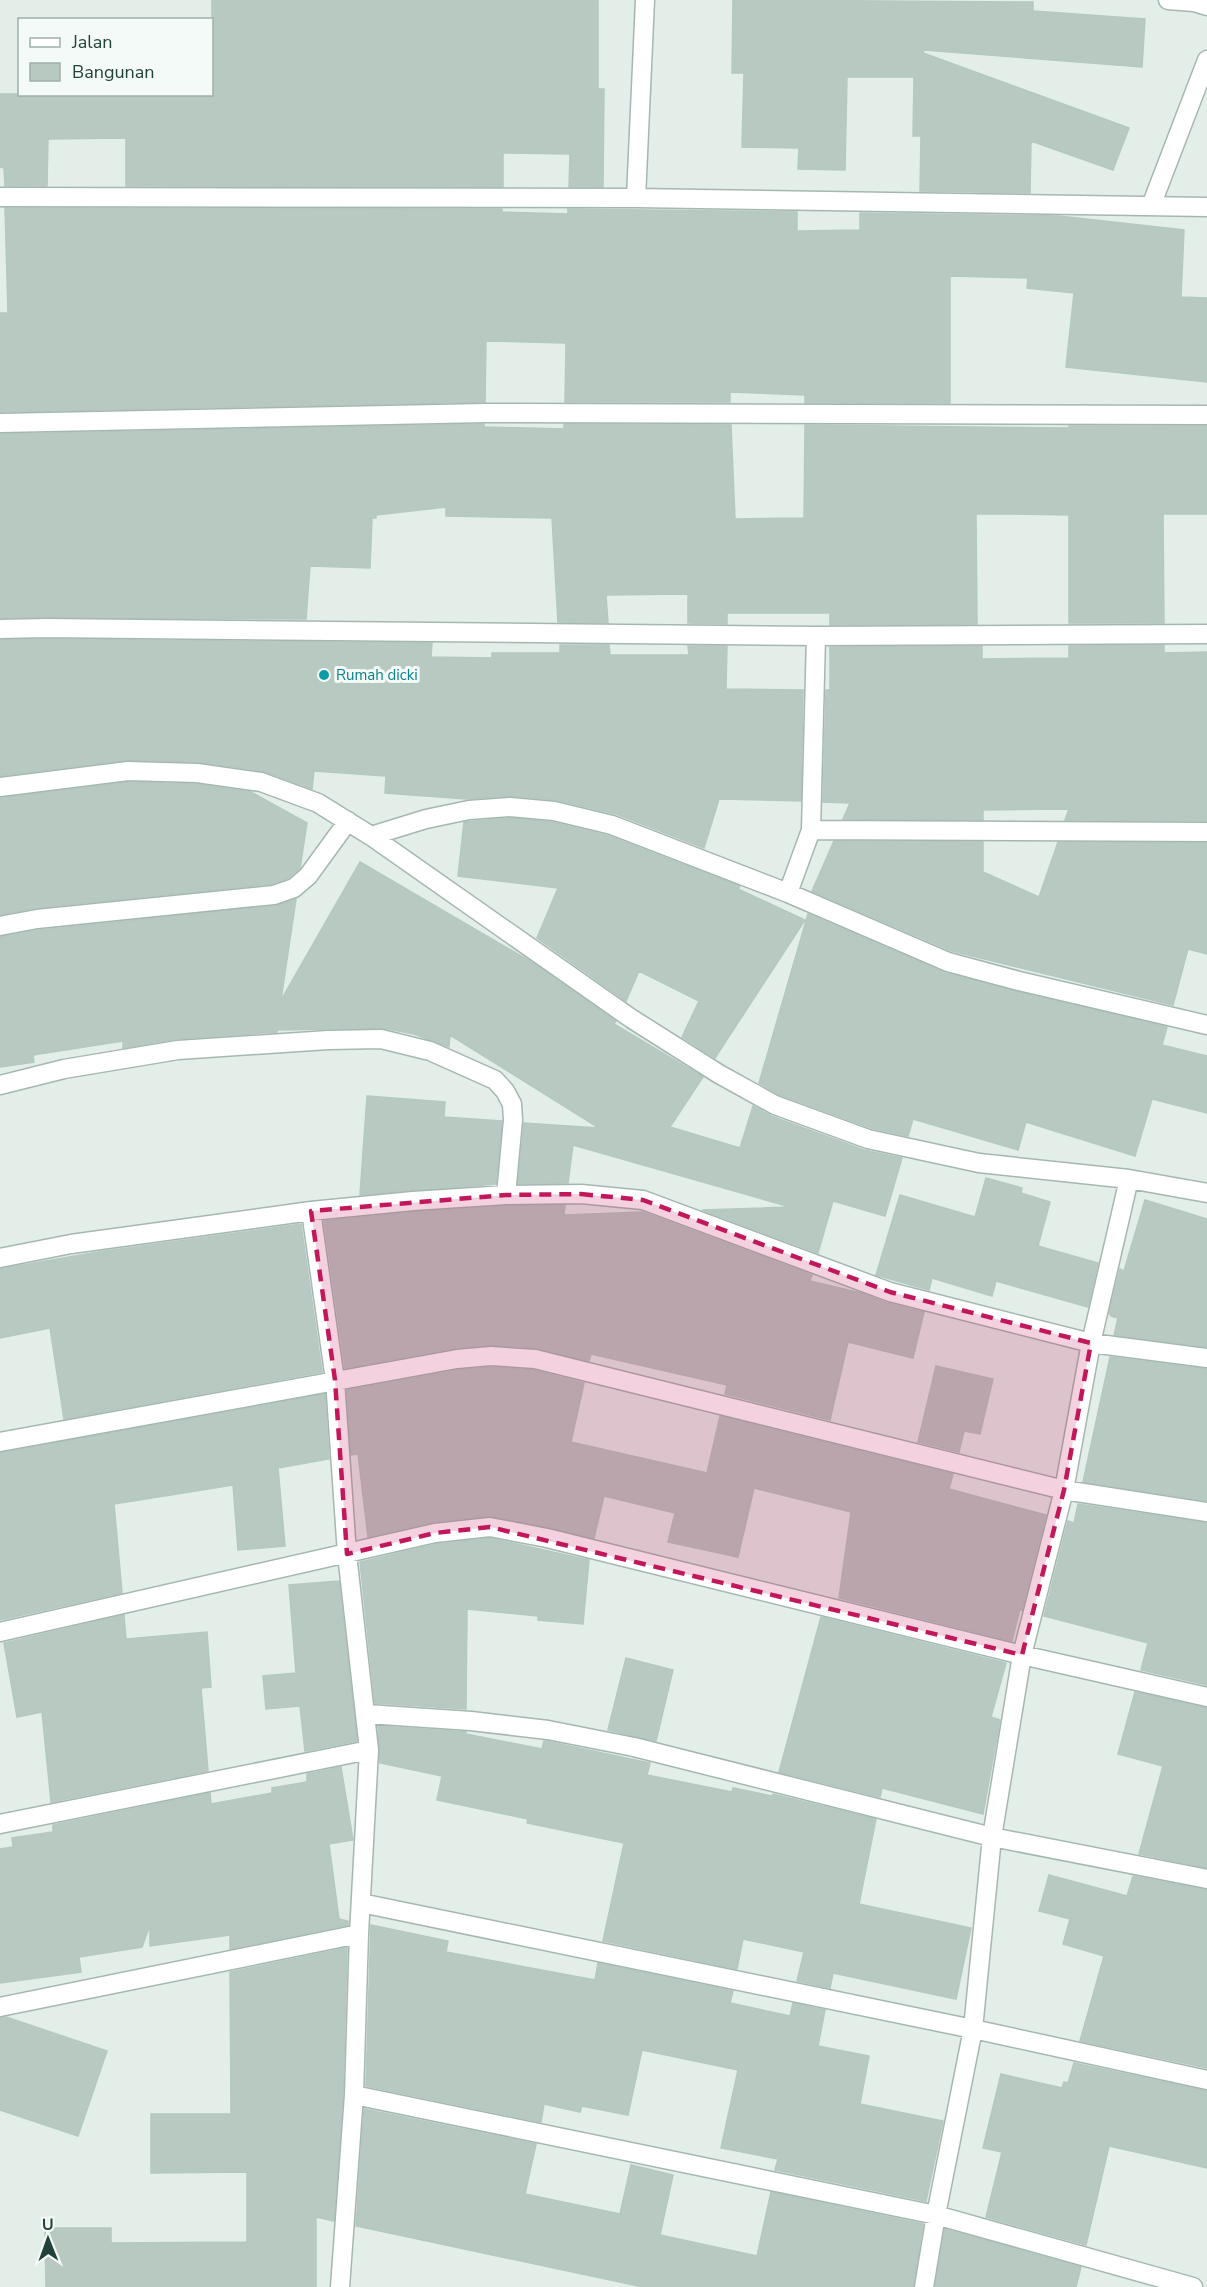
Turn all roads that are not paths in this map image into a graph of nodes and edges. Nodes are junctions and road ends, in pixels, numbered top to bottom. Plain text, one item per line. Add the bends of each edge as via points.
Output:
1 (645, 0) edge
2 (1168, 0) edge
3 (1207, 6) edge
4 (1207, 60) edge
5 (0, 197) edge
6 (636, 198) junction
7 (1151, 206) junction
8 (1207, 207) edge
9 (1207, 415) edge
10 (0, 423) edge
11 (0, 629) edge
12 (1207, 634) edge
13 (816, 636) junction
14 (0, 787) edge
15 (348, 821) junction
16 (811, 830) junction
17 (1207, 832) edge
18 (371, 836) junction
19 (788, 893) junction
20 (0, 926) edge
21 (1207, 1024) edge
22 (0, 1085) edge
23 (1129, 1179) junction
24 (1207, 1193) edge
25 (506, 1195) junction
26 (312, 1211) junction
27 (0, 1258) edge
28 (1091, 1343) junction
29 (1207, 1358) edge
30 (335, 1380) junction
31 (0, 1442) edge
32 (1064, 1490) junction
33 (1207, 1512) edge
34 (347, 1554) junction
35 (0, 1632) edge
36 (1022, 1655) junction
37 (1207, 1697) edge
38 (367, 1714) junction
39 (369, 1750) junction
40 (0, 1824) edge
41 (992, 1837) junction
42 (1207, 1879) edge
43 (362, 1904) junction
44 (359, 1934) junction
45 (0, 2007) edge
46 (973, 2030) junction
47 (1207, 2080) edge
48 (354, 2095) junction
49 (936, 2215) junction
50 (340, 2287) edge
51 (924, 2287) edge
52 (1193, 2287) edge

1 - 6 street
2 - 3 street
4 - 7 street
5 - 6 street
6 - 7 street
7 - 8 street
9 - 10 street via 486,413
11 - 13 street
12 - 13 street
13 - 16 street
14 - 15 street via 128,771 198,773 261,782 318,803
15 - 18 street
15 - 20 street via 308,876 294,888 274,895
16 - 17 street
16 - 19 street
18 - 19 street via 469,810 510,807 554,811 612,825
18 - 23 street via 632,1019 775,1105 868,1138 979,1163
19 - 21 street via 948,962
22 - 25 street via 64,1069 178,1050 381,1040 430,1051 495,1080 506,1091 513,1120
23 - 24 street
23 - 28 street
25 - 26 street
25 - 28 street via 581,1194 643,1200 890,1292
26 - 27 street via 72,1244
26 - 30 street
28 - 29 street
28 - 32 street
30 - 31 street
30 - 32 street via 457,1359 535,1359
30 - 34 street
32 - 33 street
32 - 36 street
34 - 35 street
34 - 36 street via 435,1533 490,1527
34 - 38 street
36 - 37 street
36 - 41 street
38 - 39 street
38 - 41 street via 471,1721 569,1734
39 - 40 street
39 - 43 street
41 - 42 street
41 - 46 street
43 - 44 street
43 - 46 street
44 - 45 street
44 - 48 street
46 - 47 street
46 - 49 street
48 - 49 street
48 - 50 street
49 - 51 street
49 - 52 street

